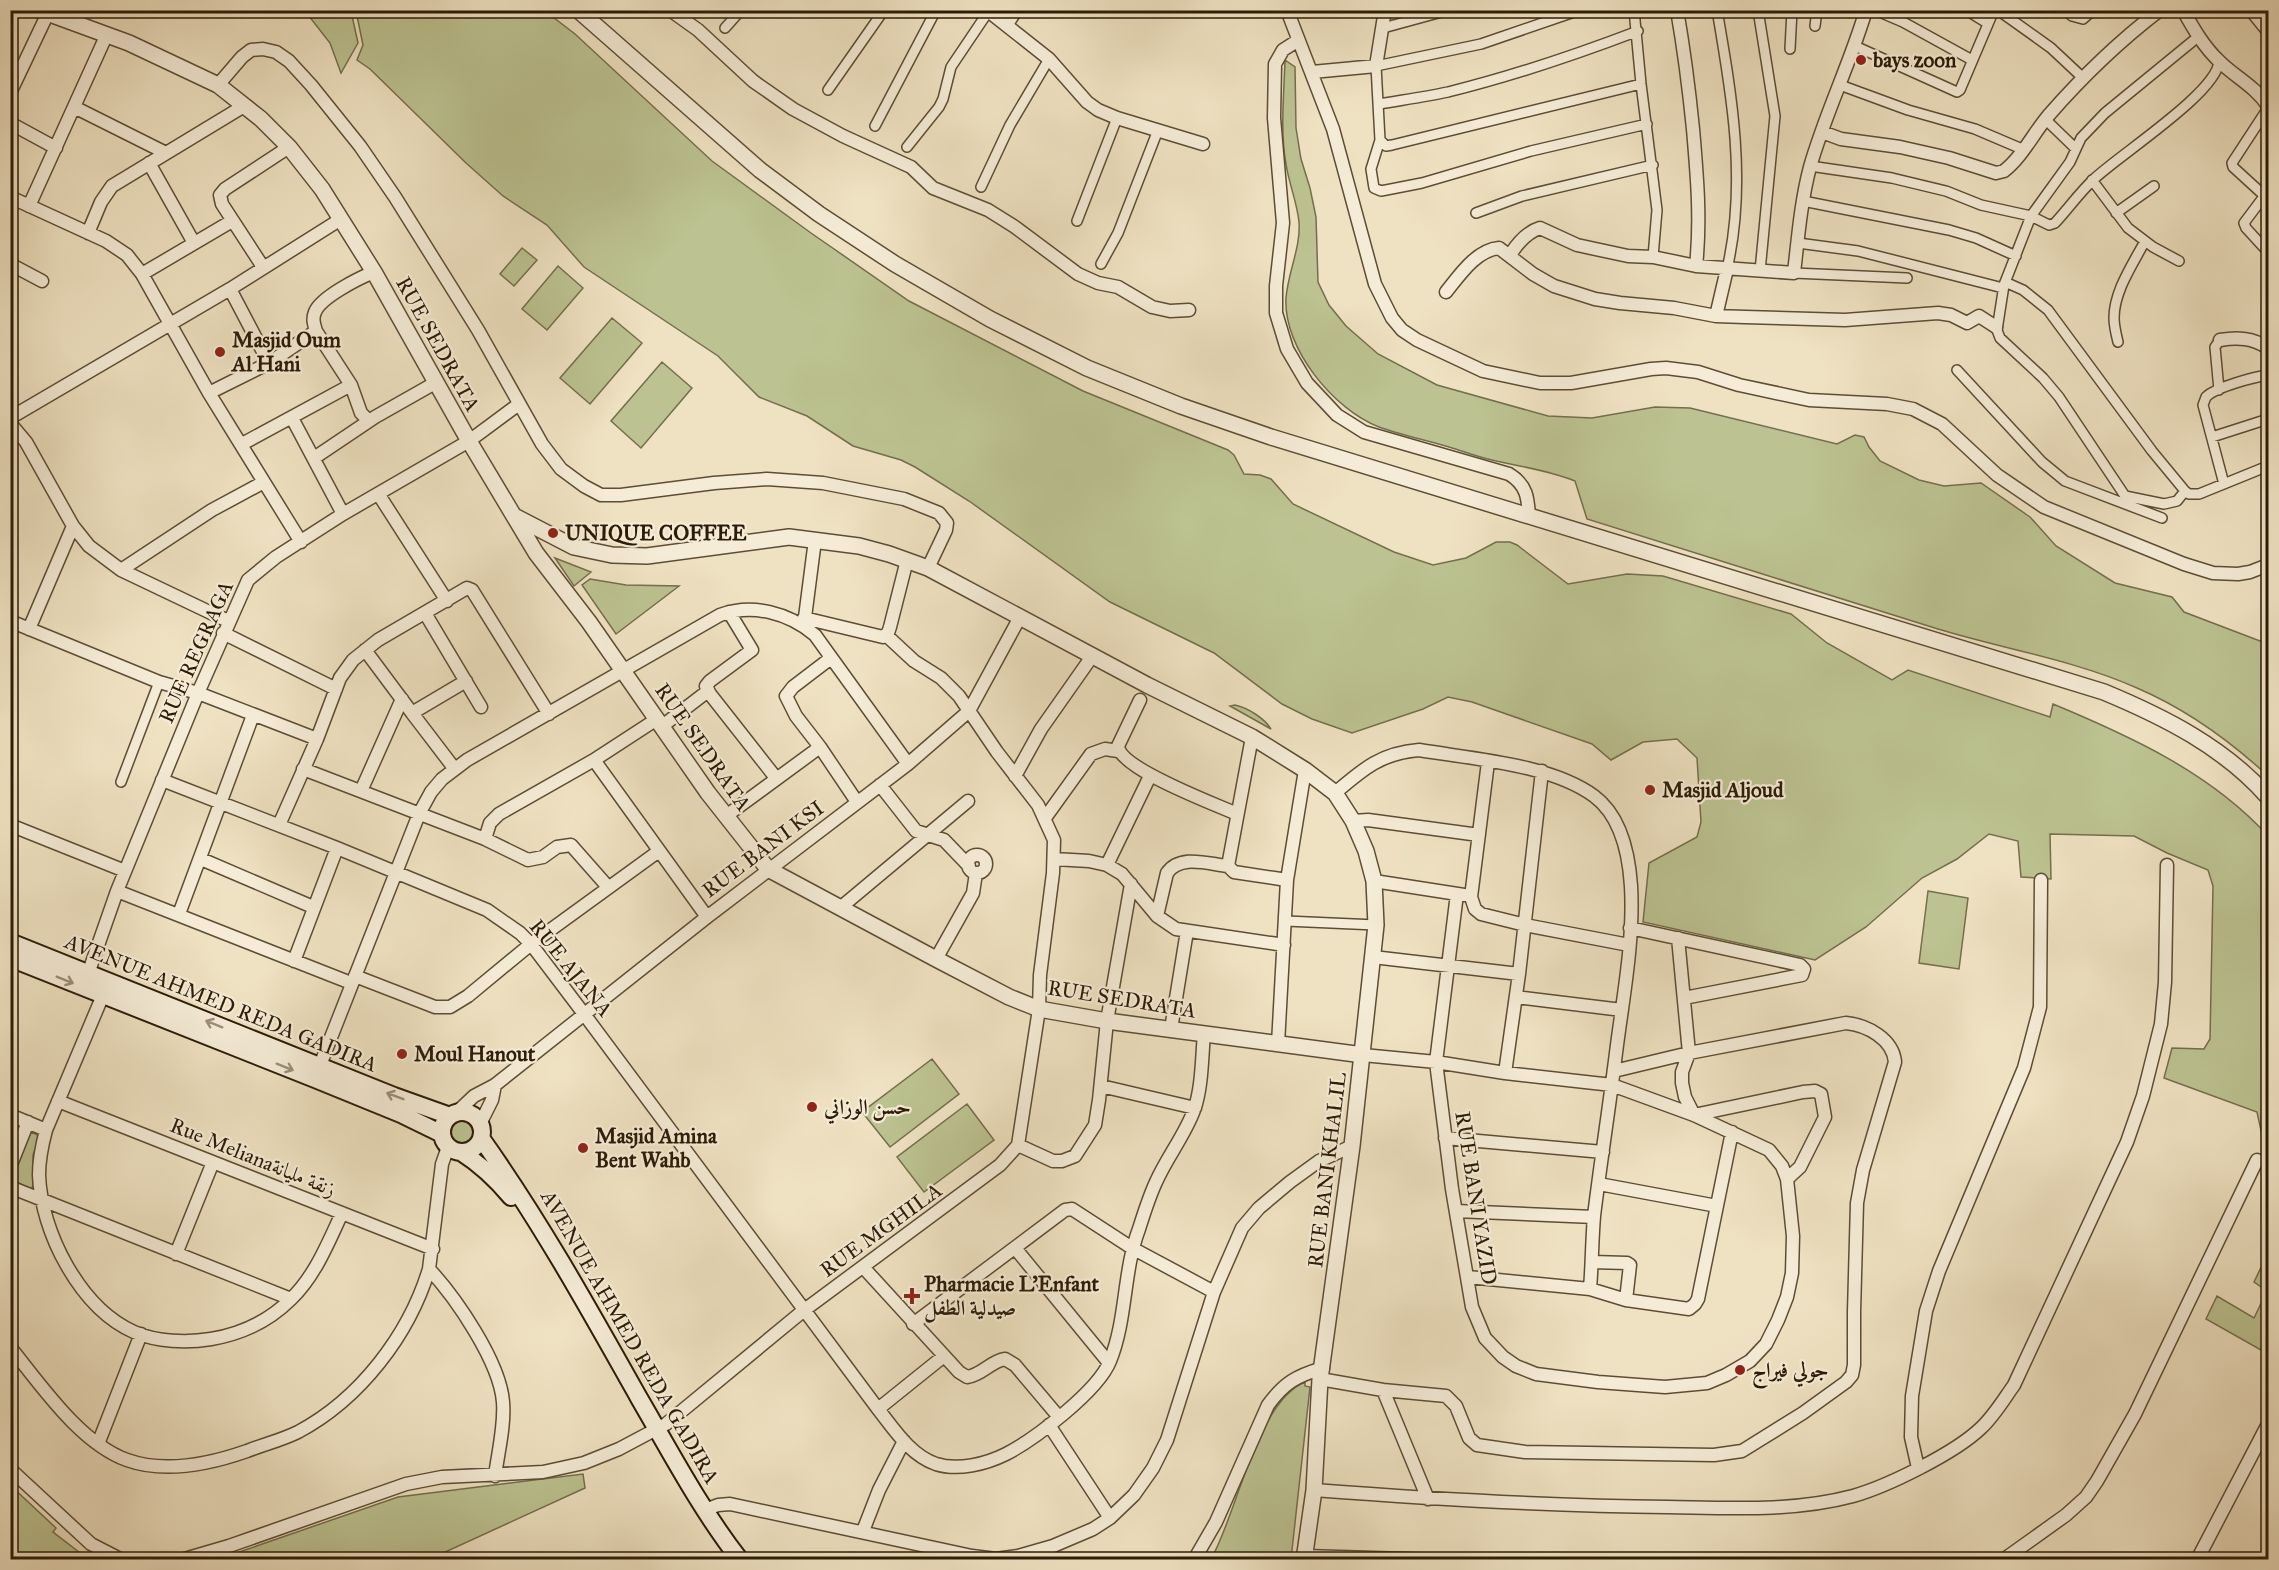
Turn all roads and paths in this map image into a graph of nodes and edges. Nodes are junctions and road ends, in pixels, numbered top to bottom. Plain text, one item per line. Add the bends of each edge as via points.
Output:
1 (578, 10) edge
2 (670, 10) edge
3 (741, 10) edge
4 (884, 10) edge
5 (936, 10) edge
6 (1018, 10) edge
7 (1287, 10) edge
8 (1385, 10) edge
9 (1449, 10) edge
10 (1580, 10) edge
11 (1635, 10) edge
12 (1677, 10) edge
13 (1717, 10) edge
14 (1758, 10) edge
15 (1792, 10) edge
16 (1817, 10) edge
17 (1866, 10) edge
18 (1875, 10) edge
19 (1966, 10) edge
20 (1996, 10) edge
21 (2065, 10) edge
22 (2093, 10) edge
23 (2160, 10) edge
24 (2182, 10) edge
25 (2251, 10) edge
26 (988, 11) edge
27 (43, 12) edge
28 (1987, 23) junction
29 (1815, 26) dead end
30 (1007, 27) junction
31 (725, 28) dead end
32 (1383, 28) junction
33 (1638, 31) junction
34 (2268, 31) edge
35 (107, 34) junction
36 (2199, 36) junction
37 (1297, 40) junction
38 (1856, 46) junction
39 (1790, 49) dead end
40 (1049, 59) junction
41 (1972, 60) junction
42 (2219, 61) junction
43 (1376, 66) junction
44 (1312, 72) junction
45 (2082, 77) junction
46 (1641, 84) junction
47 (218, 85) junction
48 (1840, 85) junction
49 (828, 90) dead end
50 (10, 93) edge
51 (1379, 104) junction
52 (244, 106) junction
53 (74, 107) junction
54 (2268, 107) edge
55 (1117, 117) junction
56 (2045, 119) junction
57 (10, 123) edge
58 (1647, 124) junction
59 (875, 126) dead end
60 (1158, 130) junction
61 (1822, 132) junction
62 (1380, 140) junction
63 (1203, 144) dead end
64 (290, 147) junction
65 (907, 147) dead end
66 (56, 148) junction
67 (2075, 148) junction
68 (2022, 149) junction
69 (166, 153) junction
70 (149, 163) junction
71 (1653, 165) junction
72 (1810, 166) junction
73 (2092, 180) junction
74 (2154, 186) dead end
75 (981, 187) dead end
76 (10, 197) edge
77 (2267, 197) edge
78 (1803, 201) junction
79 (29, 206) junction
80 (1476, 213) dead end
81 (2116, 213) junction
82 (2031, 216) junction
83 (341, 219) junction
84 (232, 221) junction
85 (1077, 221) dead end
86 (88, 233) junction
87 (2145, 241) junction
88 (194, 243) junction
89 (1798, 243) junction
90 (2268, 252) edge
91 (1510, 255) junction
92 (1653, 256) junction
93 (2016, 256) junction
94 (2180, 261) dead end
95 (10, 264) edge
96 (1101, 264) dead end
97 (1696, 266) junction
98 (263, 267) junction
99 (1726, 269) junction
100 (1760, 271) junction
101 (374, 272) junction
102 (1794, 273) junction
103 (142, 274) junction
104 (1907, 278) dead end
105 (42, 281) dead end
106 (2004, 285) junction
107 (230, 289) junction
108 (1446, 292) dead end
109 (1189, 310) dead end
110 (1716, 316) junction
111 (169, 324) junction
112 (1996, 327) junction
113 (316, 331) junction
114 (2220, 340) joint
115 (2118, 342) dead end
116 (2268, 348) edge
117 (269, 363) junction
118 (1957, 370) dead end
119 (2268, 375) edge
120 (435, 383) junction
121 (351, 385) junction
122 (2219, 390) junction
123 (209, 393) junction
124 (519, 404) junction
125 (10, 418) edge
126 (292, 418) junction
127 (2268, 420) edge
128 (369, 421) junction
129 (10, 423) edge
130 (2212, 436) junction
131 (468, 441) junction
132 (242, 444) junction
133 (314, 458) junction
134 (2268, 466) edge
135 (264, 482) junction
136 (2224, 484) junction
137 (2185, 491) junction
138 (379, 495) junction
139 (2122, 498) junction
140 (343, 514) junction
141 (513, 515) junction
142 (1529, 517) junction
143 (2162, 518) dead end
144 (73, 526) junction
145 (815, 540) junction
146 (301, 542) junction
147 (907, 560) junction
148 (2268, 565) edge
149 (928, 568) junction
150 (121, 570) junction
151 (447, 601) junction
152 (729, 612) junction
153 (425, 613) junction
154 (1020, 617) junction
155 (10, 621) edge
156 (228, 621) junction
157 (804, 622) junction
158 (29, 629) junction
159 (223, 633) junction
160 (885, 635) junction
161 (365, 650) junction
162 (1093, 655) junction
163 (831, 658) junction
164 (623, 670) junction
165 (466, 681) junction
166 (159, 682) junction
167 (336, 689) junction
168 (708, 691) junction
169 (198, 693) junction
170 (402, 699) junction
171 (1140, 700) dead end
172 (481, 707) dead end
173 (969, 711) junction
174 (412, 713) junction
175 (549, 714) junction
176 (254, 715) junction
177 (659, 723) junction
178 (1252, 737) junction
179 (317, 739) junction
180 (820, 747) junction
181 (1118, 752) junction
182 (594, 760) junction
183 (1488, 762) junction
184 (908, 764) junction
185 (454, 768) junction
186 (303, 769) junction
187 (1305, 770) junction
188 (1542, 771) junction
189 (1015, 776) junction
190 (1150, 776) junction
191 (776, 778) junction
192 (162, 780) junction
193 (122, 782) dead end
194 (880, 785) junction
195 (362, 791) junction
196 (1335, 793) junction
197 (2268, 797) edge
198 (968, 801) dead end
199 (857, 802) junction
200 (221, 803) junction
201 (419, 814) junction
202 (1237, 814) junction
203 (726, 816) junction
204 (1046, 818) junction
205 (1353, 821) junction
206 (10, 825) edge
207 (279, 825) junction
208 (1479, 835) junction
209 (928, 836) junction
210 (485, 839) junction
211 (337, 848) junction
212 (660, 851) junction
213 (201, 859) junction
214 (1054, 860) junction
215 (1107, 865) junction
216 (2167, 865) dead end
217 (1228, 866) junction
218 (768, 869) junction
219 (125, 871) junction
220 (396, 872) junction
221 (1287, 880) junction
222 (2041, 880) dead end
223 (1374, 881) junction
224 (1131, 884) junction
225 (608, 887) junction
226 (117, 891) junction
227 (1457, 894) junction
228 (1471, 897) junction
229 (313, 907) junction
230 (840, 908) junction
231 (179, 914) junction
232 (1157, 916) junction
233 (707, 917) junction
234 (1286, 921) junction
235 (1376, 925) junction
236 (1525, 925) junction
237 (1630, 928) junction
238 (1187, 931) junction
239 (1678, 938) junction
240 (10, 942) edge
241 (531, 944) junction
242 (1284, 945) junction
243 (1629, 945) junction
244 (1373, 957) junction
245 (10, 958) edge
246 (936, 960) junction
247 (294, 961) junction
248 (1449, 968) junction
249 (87, 974) junction
250 (1519, 974) junction
251 (353, 979) junction
252 (103, 995) junction
253 (1516, 997) junction
254 (1684, 998) junction
255 (1038, 1009) junction
256 (1622, 1010) junction
257 (584, 1014) junction
258 (1107, 1021) junction
259 (1171, 1029) junction
260 (1204, 1034) junction
261 (1278, 1044) junction
262 (1689, 1053) junction
263 (1363, 1055) junction
264 (1436, 1062) junction
265 (1614, 1071) junction
266 (317, 1072) junction
267 (1505, 1073) junction
268 (495, 1085) junction
269 (1612, 1085) junction
270 (1101, 1086) junction
271 (58, 1101) junction
272 (1195, 1108) junction
273 (10, 1115) edge
274 (453, 1115) junction
275 (1694, 1115) junction
276 (28, 1122) junction
277 (46, 1130) junction
278 (480, 1131) junction
279 (1732, 1132) junction
280 (1445, 1138) junction
281 (450, 1144) junction
282 (1018, 1145) junction
283 (1352, 1146) junction
284 (1603, 1152) junction
285 (2257, 1160) dead end
286 (213, 1162) junction
287 (10, 1167) edge
288 (1787, 1179) junction
289 (1599, 1184) junction
290 (10, 1187) edge
291 (42, 1200) junction
292 (1717, 1206) junction
293 (1456, 1211) junction
294 (342, 1213) junction
295 (1594, 1217) junction
296 (1015, 1248) junction
297 (1132, 1248) junction
298 (433, 1249) junction
299 (176, 1254) junction
300 (1592, 1262) junction
301 (863, 1268) junction
302 (429, 1269) junction
303 (1468, 1277) junction
304 (1590, 1289) junction
305 (1214, 1292) junction
306 (291, 1299) junction
307 (1626, 1300) junction
308 (803, 1311) junction
309 (913, 1324) junction
310 (141, 1334) junction
311 (10, 1347) edge
312 (944, 1356) junction
313 (1109, 1363) junction
314 (1322, 1374) junction
315 (1383, 1390) junction
316 (878, 1409) junction
317 (1054, 1420) junction
318 (2268, 1424) edge
319 (653, 1432) junction
320 (904, 1441) junction
321 (98, 1444) junction
322 (1918, 1468) junction
323 (10, 1469) edge
324 (495, 1476) junction
325 (1314, 1490) junction
326 (1428, 1499) junction
327 (705, 1510) junction
328 (1110, 1518) junction
329 (863, 1531) junction
330 (1037, 1556) edge
331 (1305, 1558) edge
332 (122, 1560) edge
333 (181, 1560) edge
334 (725, 1560) edge
335 (740, 1560) edge
336 (1194, 1560) edge
337 (1441, 1560) edge
338 (2003, 1560) edge
339 (2197, 1560) edge

1 - 142 street via 789,193 895,264 990,319 1087,368 1181,406
2 - 109 street via 698,30 753,81 793,109 911,167 933,188 988,210 1078,274 1125,291 1152,307
3 - 31 street
4 - 49 street
5 - 59 street
6 - 30 street
7 - 37 street
8 - 32 street
9 - 32 street
10 - 43 street via 1481,44
11 - 33 street
12 - 97 street via 1698,183
13 - 99 street via 1736,143 1735,224
14 - 100 street via 1775,116
15 - 39 street
16 - 29 street
17 - 38 street
18 - 41 street
19 - 28 street
20 - 28 street
20 - 45 street via 2051,48
21 - 22 street via 2083,19
23 - 45 street
24 - 36 street
25 - 34 street
26 - 30 street
26 - 65 street via 951,67 939,107
27 - 35 street, RUE SEDRATA
27 - 50 street
28 - 41 street
30 - 40 street
32 - 43 street
33 - 46 street
33 - 51 street via 1488,82
35 - 47 street, RUE SEDRATA
35 - 53 street
36 - 42 street
36 - 67 street via 2105,113
37 - 44 street
37 - 142 street via 1283,50 1275,64 1274,118 1283,223 1275,300 1287,349 1316,394 1350,424 1364,432 1509,474 1526,492
38 - 41 street via 1955,93 1960,90
38 - 48 street
40 - 55 street via 1087,102
40 - 75 street via 1007,131
42 - 54 street via 2256,91
42 - 73 street via 2214,76 2198,95
43 - 44 street
43 - 51 street
44 - 148 street via 1333,129 1375,284 1392,318 1417,340 1483,371 1532,382 1571,383 1666,368 1698,372 1809,400 1913,409 1942,424 1996,475 2044,507 2213,573 2238,574
45 - 56 street
46 - 58 street
46 - 62 street via 1392,146
47 - 52 street, RUE SEDRATA
47 - 124 street via 251,50 276,52 304,77 395,196
48 - 61 street
48 - 68 street via 1975,129
51 - 62 street
52 - 64 street, RUE SEDRATA
52 - 69 street
53 - 66 street
53 - 69 street
54 - 77 street via 2232,163
55 - 60 street
55 - 85 street
56 - 67 street
56 - 68 street
57 - 66 street
58 - 62 street via 1378,191 1371,169
58 - 71 street
60 - 63 street
60 - 96 street via 1118,233
61 - 68 street via 1840,139 1949,158 1996,172 2007,169
61 - 72 street
64 - 83 street, RUE SEDRATA
64 - 84 street via 221,192 222,204
66 - 79 street
67 - 82 street via 2070,162
69 - 70 street
70 - 86 street via 112,186
70 - 88 street
71 - 80 street via 1522,196
71 - 92 street via 1658,210
72 - 78 street
72 - 82 street via 1892,178
73 - 81 street
73 - 82 street via 2053,225
74 - 81 street
76 - 79 street
77 - 90 street via 2245,225
78 - 89 street
78 - 93 street via 1949,230
79 - 86 street
81 - 87 street
82 - 93 street
83 - 98 street
83 - 101 street, RUE SEDRATA
84 - 88 street
84 - 98 street
86 - 103 street via 120,248
87 - 94 street
87 - 115 street via 2115,308
88 - 103 street
89 - 102 street
89 - 106 street via 1858,251
91 - 92 street via 1515,246 1539,228 1601,251
91 - 108 street via 1502,249 1490,250 1470,263
91 - 110 street via 1544,281 1587,297
92 - 97 street
93 - 106 street
95 - 105 street
97 - 99 street
98 - 107 street
99 - 100 street
99 - 110 street
100 - 102 street
101 - 113 street via 319,307 314,313
101 - 120 street, RUE SEDRATA
102 - 104 street
103 - 111 street
106 - 112 street
106 - 137 street via 2023,290 2048,310
107 - 111 street
107 - 117 street
110 - 112 street via 1845,320 1938,313 1967,323 1979,316
111 - 123 street
111 - 125 street
112 - 139 street via 2000,338 2059,397
113 - 117 street
113 - 121 street
114 - 116 street via 2245,339
114 - 122 street via 2215,347
117 - 123 street
118 - 139 street via 2042,462 2065,481
119 - 122 street
120 - 128 street
120 - 131 street, RUE SEDRATA
121 - 126 street
121 - 128 street via 361,413
122 - 130 street via 2206,397 2203,405
123 - 132 street
124 - 131 street, RUE REGRAGA
124 - 149 street via 561,469 601,495 767,479 861,489 904,499 939,513 947,523 946,530
126 - 132 street
126 - 133 street
127 - 130 street
128 - 133 street
129 - 144 street via 26,442
130 - 136 street
131 - 138 street, RUE REGRAGA
131 - 141 street, RUE SEDRATA
132 - 135 street
133 - 140 street
134 - 136 street
135 - 146 street
135 - 150 street via 212,510
136 - 137 street via 2199,494
137 - 139 street via 2176,501 2164,504
138 - 140 street, RUE REGRAGA
138 - 151 street
139 - 143 street
140 - 146 street, RUE REGRAGA
141 - 145 street, RUE BANI KHALIL via 574,547 612,555 647,556 789,537
141 - 164 street, RUE SEDRATA via 536,553
142 - 197 street via 2104,692 2159,716 2200,740 2240,769
144 - 150 street via 89,546
144 - 158 street
145 - 147 street, RUE BANI KHALIL via 859,546
145 - 157 street
146 - 156 street, RUE REGRAGA via 248,580
147 - 149 street, RUE BANI KHALIL
147 - 160 street
149 - 154 street, RUE BANI KHALIL
150 - 156 street
151 - 153 street
151 - 175 street via 467,588 472,590
152 - 157 street via 740,609 771,613
152 - 164 street
152 - 168 street via 752,650 710,681
153 - 161 street
153 - 165 street
154 - 162 street, RUE BANI KHALIL
154 - 173 street, RUE BANI KSI
155 - 158 street
156 - 159 street, RUE REGRAGA
157 - 160 street
157 - 163 street
158 - 166 street
159 - 167 street
159 - 169 street, RUE REGRAGA
160 - 173 street via 914,662 951,687
161 - 167 street via 353,660
161 - 170 street
162 - 178 street, RUE BANI KHALIL
162 - 189 street via 1041,729
163 - 180 street via 786,696
163 - 184 street
164 - 175 street
164 - 177 street, RUE SEDRATA
165 - 172 street
165 - 174 street
166 - 169 street
166 - 193 street
167 - 179 street
168 - 177 street
168 - 191 street
169 - 176 street
169 - 192 street, RUE REGRAGA
170 - 174 street
170 - 195 street
171 - 181 street
173 - 184 street, RUE BANI KSI
173 - 189 street
174 - 185 street
175 - 185 street
176 - 179 street
176 - 200 street
177 - 182 street
177 - 203 street, RUE SEDRATA
178 - 187 street, RUE BANI KHALIL
178 - 202 street
179 - 186 street
180 - 191 street
180 - 199 street
181 - 190 street
181 - 204 street via 1105,749 1090,754
182 - 210 street via 499,814 490,823
182 - 212 street
183 - 188 street
183 - 196 street via 1419,750 1401,752 1363,769
183 - 208 street
184 - 194 street, RUE BANI KSI
185 - 201 street via 431,792
186 - 195 street
186 - 207 street
187 - 196 street, RUE BANI KHALIL
187 - 221 street
188 - 236 street
188 - 237 street via 1595,797 1612,816 1626,851
189 - 204 street
190 - 202 street
190 - 215 street
191 - 203 street
192 - 200 street, RUE AJANA
192 - 219 street, RUE REGRAGA
194 - 199 street, RUE BANI KSI
194 - 209 street via 913,828
195 - 201 street
196 - 205 street, RUE BANI KHALIL
198 - 209 street
199 - 218 street, RUE BANI KSI
200 - 207 street, RUE AJANA
200 - 213 street
201 - 210 street
201 - 220 street
202 - 217 street
203 - 218 street, RUE SEDRATA
204 - 214 street via 1054,840
205 - 208 street
205 - 223 street, RUE BANI KHALIL
206 - 219 street
207 - 211 street, RUE AJANA
208 - 228 street
209 - 230 street
209 - 246 street via 944,840 972,869 973,893
210 - 225 street via 528,860 571,845
211 - 220 street, RUE AJANA
211 - 229 street
212 - 225 street
212 - 233 street
213 - 229 street
213 - 231 street
214 - 215 street
214 - 255 street
215 - 224 street
216 - 322 street via 2161,1024 2127,1142 2014,1385 1981,1428
217 - 221 street via 1234,872
217 - 232 street via 1180,861 1171,867
218 - 230 street, RUE SEDRATA
218 - 233 street, RUE BANI KSI
219 - 226 street, RUE REGRAGA
220 - 241 street, RUE AJANA via 487,910
220 - 251 street
221 - 234 street
222 - 322 street via 2040,1007 2024,1068 1926,1311 1912,1396 1911,1437
223 - 227 street
223 - 235 street, RUE BANI KHALIL
224 - 232 street
224 - 258 street
225 - 241 street
226 - 231 street
226 - 249 street, RUE REGRAGA
227 - 228 street
227 - 248 street, RUE BANI YAZID
228 - 236 street via 1478,912
229 - 247 street
230 - 246 street, RUE SEDRATA
231 - 247 street
232 - 238 street via 1170,927
233 - 257 street, RUE BANI KSI
234 - 235 street
234 - 242 street
235 - 244 street, RUE BANI KHALIL
236 - 243 street
236 - 250 street
237 - 239 street
237 - 243 street
238 - 242 street
238 - 259 street
239 - 254 street
239 - 254 street via 1800,965 1804,972
240 - 249 main road, AVENUE AHMED REDA GADIRA
241 - 251 street via 468,996 444,1009
241 - 257 street, RUE AJANA
242 - 261 street
243 - 256 street
244 - 248 street
244 - 263 street, RUE BANI KHALIL
245 -> 252 main road, AVENUE AHMED REDA GADIRA
246 - 255 street, RUE SEDRATA
247 - 251 street
248 - 250 street
248 - 264 street, RUE BANI YAZID
266 -> 249 main road, AVENUE AHMED REDA GADIRA
250 - 253 street
251 - 266 street
252 -> 266 main road, AVENUE AHMED REDA GADIRA
252 - 271 street
253 - 256 street
253 - 267 street
254 - 262 street
255 - 258 street, RUE SEDRATA
255 - 282 street
256 - 265 street
257 - 268 street, RUE BANI KSI
257 - 308 street, RUE AJANA
258 - 259 street, RUE SEDRATA
258 - 270 street
259 - 260 street, RUE SEDRATA
260 - 261 street, RUE SEDRATA
260 - 272 street
261 - 263 street, RUE SEDRATA
262 - 265 street
262 - 275 street via 1682,1083
262 - 315 street via 1846,1023 1885,1039 1894,1053 1895,1062 1857,1203 1854,1365 1846,1382 1742,1451 1714,1455 1526,1452 1477,1445 1469,1438 1456,1406 1446,1396
263 - 264 street, RUE SEDRATA
263 - 283 street, RUE BANI KHALIL
264 - 267 street, RUE SEDRATA
264 - 280 street, RUE BANI YAZID
265 - 269 street
274 -> 266 main road, AVENUE AHMED REDA GADIRA
266 - 281 main road, AVENUE AHMED REDA GADIRA via 401,1114
267 - 269 street, RUE SEDRATA
268 - 274 street, RUE BANI KSI via 474,1096
268 - 278 street
269 - 275 street, RUE SEDRATA
269 - 284 street
270 - 272 street
270 - 282 street via 1095,1125 1075,1156 1053,1161
271 - 277 street
271 - 286 street, Rue Melianaزنقة مليانة
272 - 297 street via 1156,1182
273 - 276 street
274 - 278 main road via 470,1114
274 - 281 main road via 442,1127
275 - 279 street, RUE SEDRATA
275 - 288 street via 1803,1092 1821,1094 1825,1117 1800,1167
276 - 277 street
276 - 287 street
277 - 291 street via 39,1162
278 - 281 main road via 473,1149
278 - 319 main road, AVENUE AHMED REDA GADIRA via 544,1231
279 - 288 street, RUE SEDRATA via 1769,1150
279 - 292 street
280 - 284 street
280 - 293 street, RUE BANI YAZID
281 - 298 street via 442,1164
281 - 319 main road, AVENUE AHMED REDA GADIRA via 483,1168 514,1202
282 - 301 street, RUE MGHILA via 1000,1166
283 - 305 street via 1319,1161 1259,1208 1242,1228
283 - 314 street, RUE BANI KHALIL
284 - 289 street
285 - 338 street via 2135,1413 2097,1481 2066,1515
286 - 294 street, Rue Melianaزنقة مليانة
286 - 299 street
288 - 303 street, RUE BANI YAZID via 1792,1273 1778,1320 1766,1344 1750,1361 1707,1383 1665,1387 1536,1374 1516,1366 1485,1338 1473,1308
289 - 292 street
289 - 295 street
290 - 291 street
291 - 299 street
291 - 310 street via 57,1246 75,1279 111,1317
292 - 307 street via 1695,1305 1689,1309
293 - 295 street
293 - 303 street, RUE BANI YAZID
294 - 298 street, Rue Melianaزنقة مليانة
294 - 306 street via 313,1271
295 - 300 street
296 - 297 street via 1065,1210 1072,1209
296 - 309 street
296 - 313 street
297 - 305 street
297 - 313 street
298 - 302 street
299 - 306 street
300 - 304 street
300 - 307 street via 1630,1265
301 - 308 street, RUE MGHILA
301 - 309 street
302 - 321 street via 404,1327 382,1360 335,1407 298,1432 215,1462 178,1466 127,1460
302 - 324 street via 466,1317 497,1374 503,1419
303 - 304 street
304 - 307 street
305 - 328 street via 1167,1440 1134,1495
306 - 310 street via 259,1323 222,1337 187,1341
308 - 316 street, RUE AJANA
308 - 319 street, RUE MGHILA
309 - 312 street
310 - 321 street
311 - 321 street via 75,1424
312 - 316 street
312 - 317 street via 967,1377 1005,1359 1015,1365
313 - 317 street, RUE AJANA via 1088,1392
314 - 315 street
314 - 325 street, RUE BANI KHALIL
314 - 336 street via 1299,1375 1280,1389 1268,1405 1216,1522
315 - 326 street
316 - 320 street, RUE AJANA
317 - 320 street, RUE AJANA via 1005,1455 959,1467 933,1463
317 - 328 street
318 - 339 street
319 - 324 street, RUE MGHILA via 584,1463
319 - 327 main road, AVENUE AHMED REDA GADIRA
319 - 334 main road, AVENUE AHMED REDA GADIRA via 682,1493
320 - 329 street
322 - 326 street via 1856,1495 1770,1508 1579,1506
323 - 332 street via 86,1539
324 - 333 street, RUE MGHILA via 442,1477 406,1484
325 - 326 street
325 - 331 street, RUE BANI KHALIL
327 - 329 street via 730,1504
327 - 335 main road, AVENUE AHMED REDA GADIRA
328 - 330 street
329 - 330 street via 972,1556
331 - 337 street

